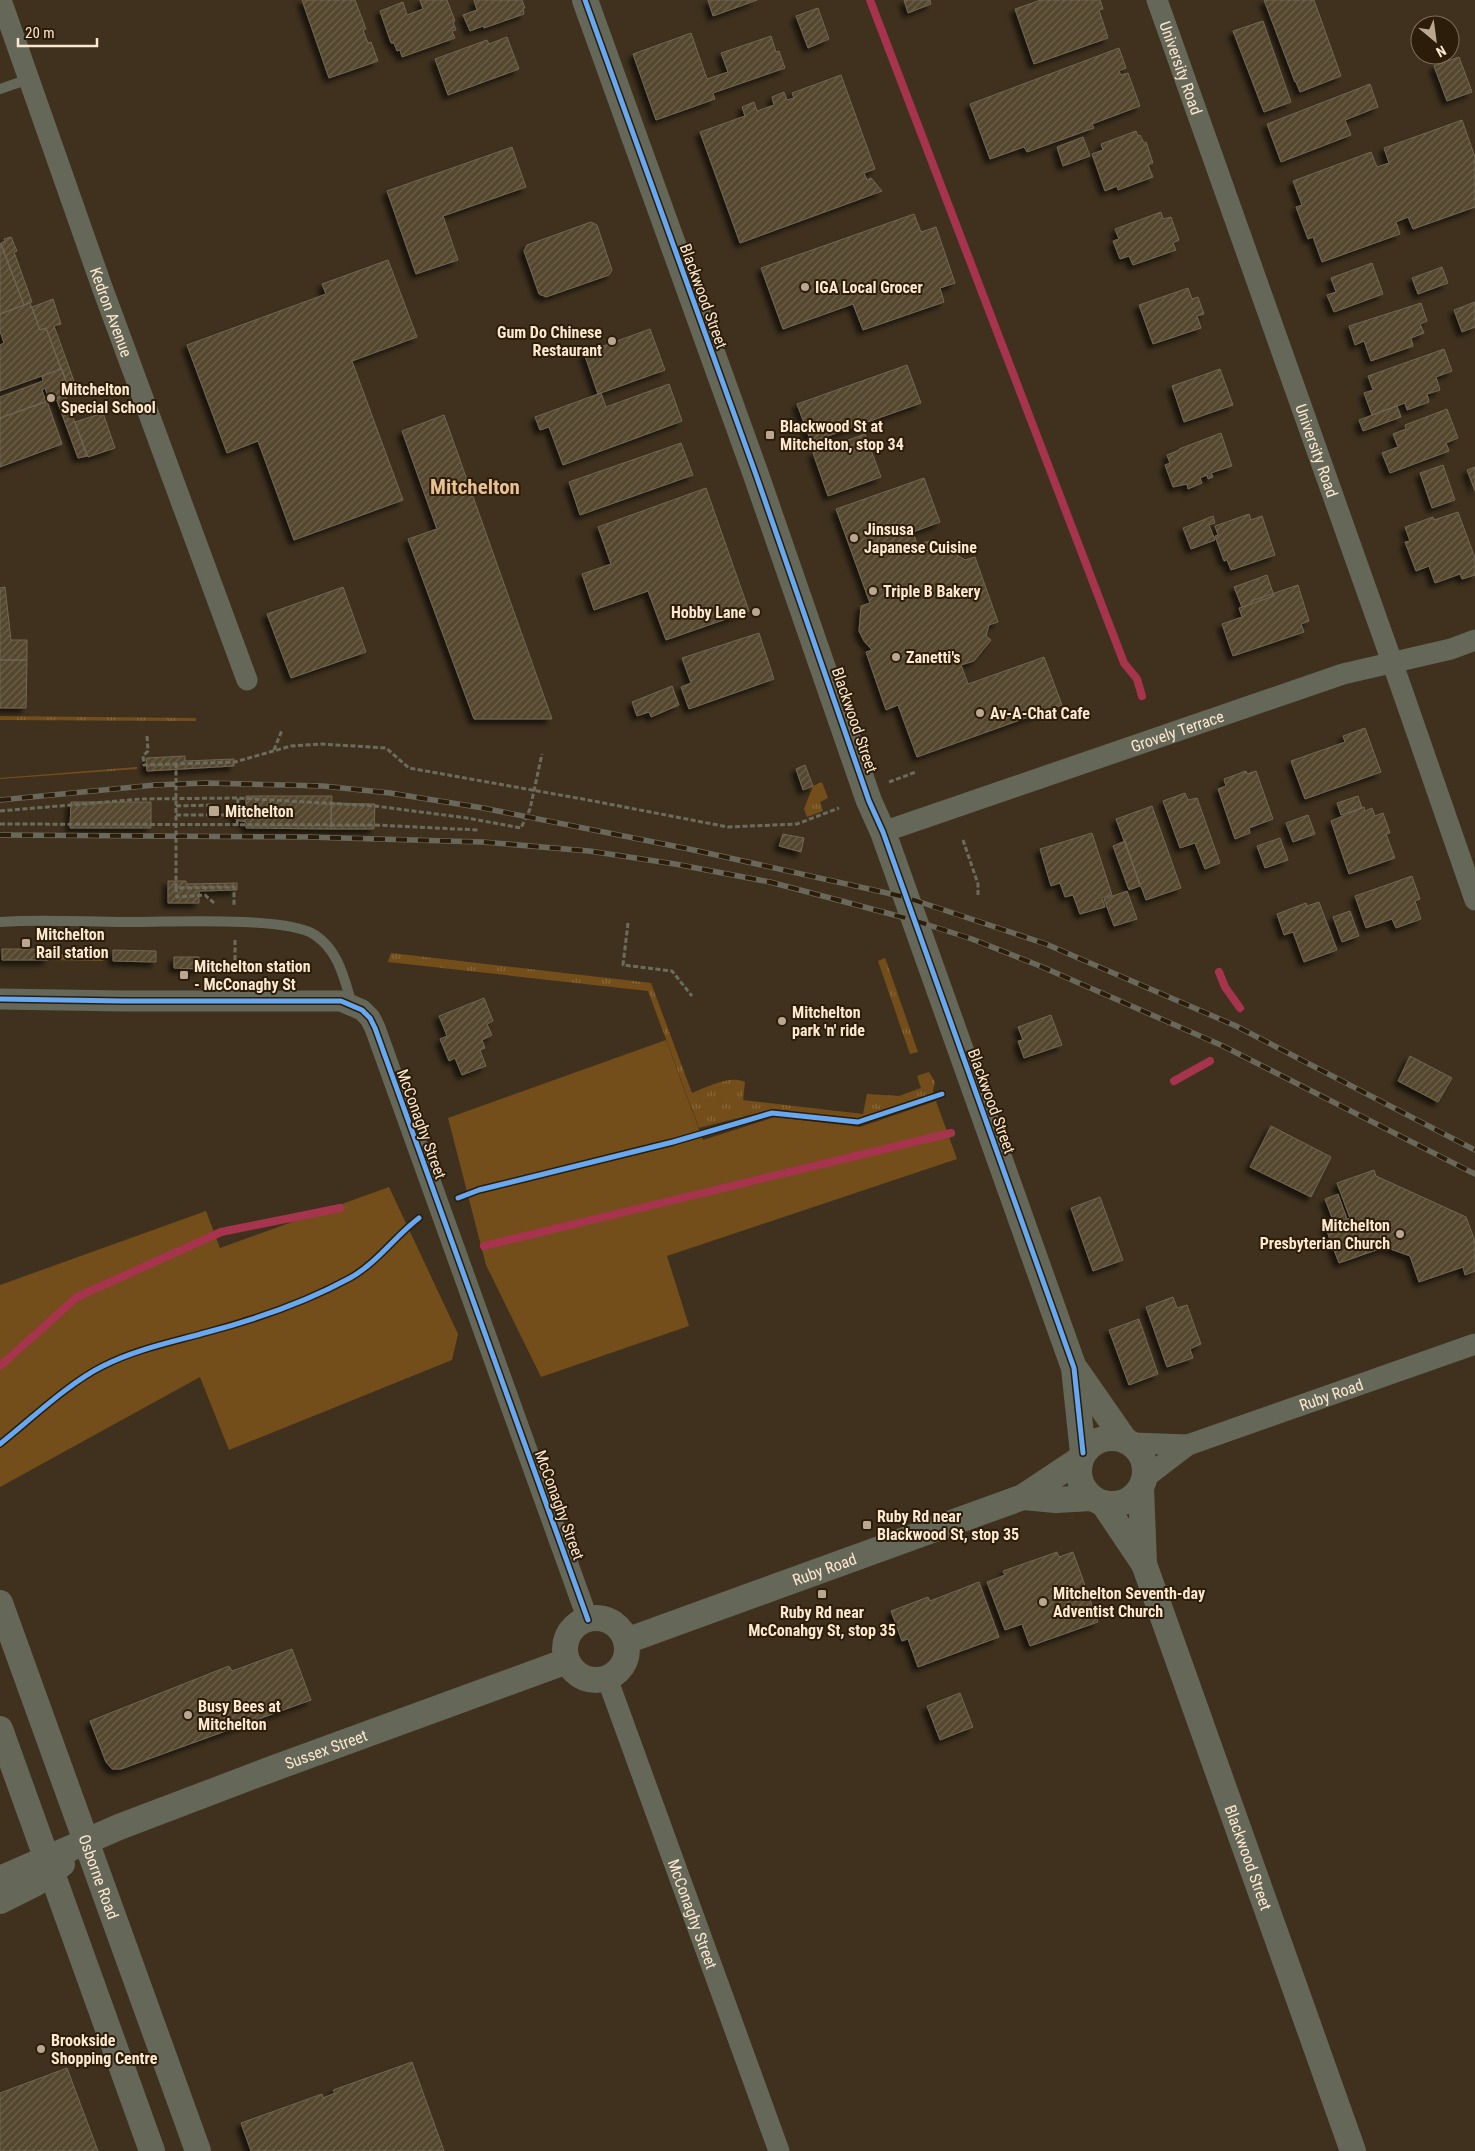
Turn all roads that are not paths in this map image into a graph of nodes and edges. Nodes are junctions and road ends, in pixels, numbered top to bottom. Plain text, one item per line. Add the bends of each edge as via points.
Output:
1 (1, 0) edge
2 (585, 0) edge
3 (1157, 0) edge
4 (29, 79) junction
5 (0, 89) edge
6 (1475, 640) edge
7 (1393, 662) junction
8 (247, 680) dead end
9 (883, 832) junction
10 (1475, 900) edge
11 (0, 922) edge
12 (0, 999) edge
13 (352, 1004) junction
14 (1475, 1344) edge
15 (1074, 1368) junction
16 (1128, 1441) junction
17 (1188, 1445) junction
18 (1082, 1456) junction
19 (1143, 1483) junction
20 (1023, 1497) junction
21 (1097, 1501) junction
22 (1144, 1564) junction
23 (0, 1603) edge
24 (588, 1620) junction
25 (626, 1641) junction
26 (567, 1661) junction
27 (608, 1678) junction
28 (0, 1729) edge
29 (87, 1842) junction
30 (49, 1866) junction
31 (0, 1879) edge
32 (0, 1900) edge
33 (152, 2151) edge
34 (198, 2151) edge
35 (779, 2151) edge
36 (1352, 2151) edge

1 - 4 street, Kedron Avenue
2 - 9 street, Blackwood Street via 869,801
3 - 7 street, University Road
4 - 5 lane
4 - 8 street, Kedron Avenue
6 - 7 street, Grovely Terrace
7 - 9 street, Grovely Terrace via 1343,674
7 - 10 street, University Road
9 - 15 street, Blackwood Street
11 - 13 lane via 244,923 302,929 331,950
12 - 13 street via 305,1000
13 - 24 street, McConaghy Street via 370,1018 375,1028
14 - 17 street, Ruby Road
15 - 16 street, Blackwood Street
15 - 18 street, Blackwood Street
16 - 17 street, Ruby Road
16 - 18 street via 1112,1437 1101,1439 1091,1444
16 - 19 street via 1143,1459
17 - 19 street, Ruby Road
18 - 20 street, Ruby Road
18 - 21 street via 1079,1481
19 - 21 street via 1125,1502
19 - 22 street, Blackwood Street
20 - 21 street, Ruby Road
20 - 25 street, Ruby Road
21 - 22 street, Blackwood Street
22 - 36 street, Blackwood Street
23 - 29 street, Osborne Road
24 - 25 street via 608,1621 620,1629
24 - 26 street via 570,1633 565,1646
25 - 27 street via 622,1666
26 - 27 street via 585,1678
26 - 29 street, Sussex Street via 251,1777
27 - 35 street, McConaghy Street
28 - 30 street
29 - 30 street, Sussex Street
29 - 34 street, Osborne Road
30 - 31 street
30 - 32 street via 36,1884
30 - 33 street

